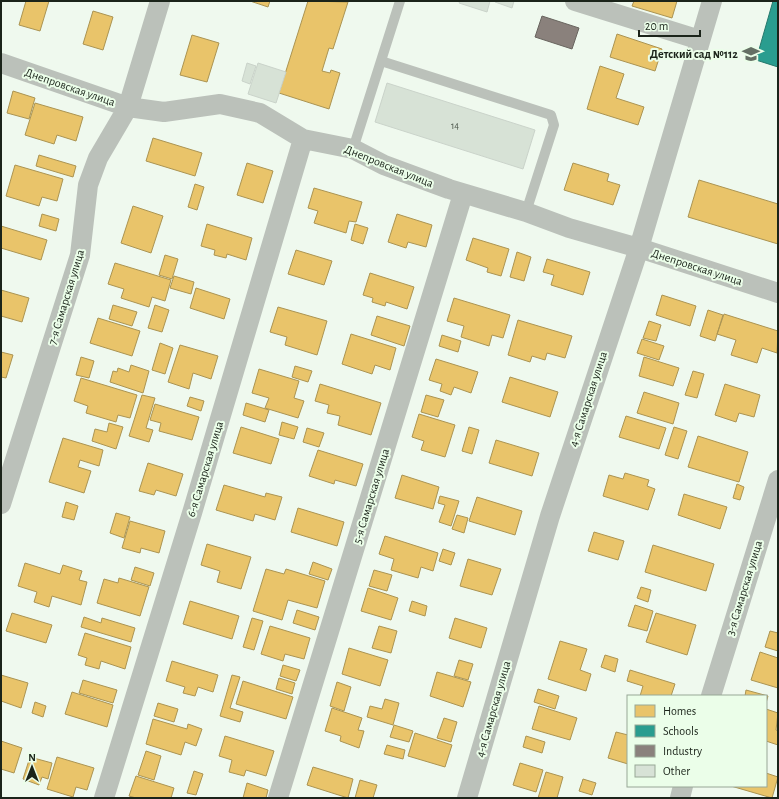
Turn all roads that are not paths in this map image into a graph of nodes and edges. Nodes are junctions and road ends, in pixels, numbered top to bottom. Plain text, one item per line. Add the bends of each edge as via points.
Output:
1 (160, 1) edge
2 (400, 1) edge
3 (575, 1) edge
4 (712, 1) edge
5 (700, 40) junction
6 (381, 61) junction
7 (1, 63) edge
8 (128, 106) junction
9 (303, 139) junction
10 (353, 149) junction
11 (463, 194) junction
12 (526, 212) junction
13 (639, 248) junction
14 (778, 293) edge
15 (778, 480) edge
16 (1, 504) edge
17 (772, 520) edge
18 (711, 695) edge
19 (683, 787) edge
20 (104, 798) edge
21 (278, 798) edge
22 (468, 798) edge
23 (680, 798) edge

1 - 8 street, 7-я Самарская улица
2 - 6 lane
3 - 5 street
4 - 5 street, 4-я Самарская улица
5 - 13 street, 4-я Самарская улица
6 - 10 lane
6 - 12 lane via 551,115 554,125
7 - 8 street, Днепровская улица
8 - 9 street, Днепровская улица via 164,112 220,104 260,113
8 - 16 street, 7-я Самарская улица via 98,158 88,185 80,255
9 - 10 street, Днепровская улица
9 - 20 street, 6-я Самарская улица
10 - 11 street, Днепровская улица via 384,166
11 - 12 street, Днепровская улица
11 - 21 street, 5-я Самарская улица
12 - 13 street, Днепровская улица via 569,228
13 - 14 street, Днепровская улица
13 - 22 street, 4-я Самарская улица via 550,516
15 - 17 street, 3-я Самарская улица
17 - 18 street, 3-я Самарская улица
19 - 23 street

